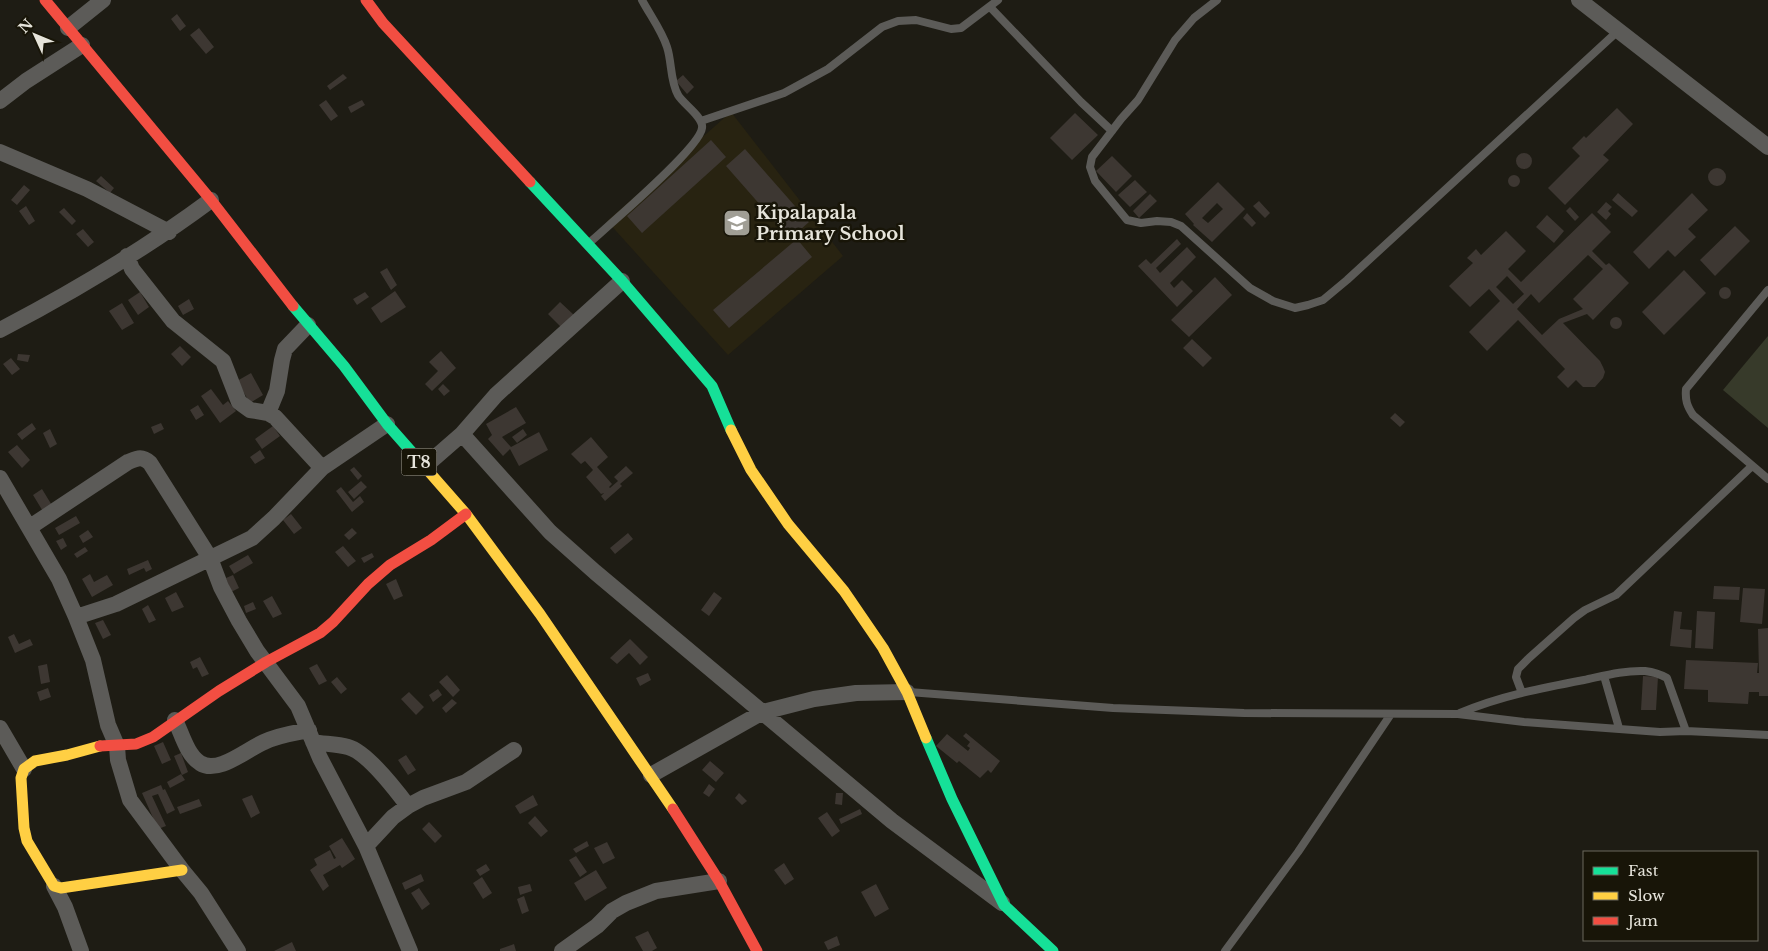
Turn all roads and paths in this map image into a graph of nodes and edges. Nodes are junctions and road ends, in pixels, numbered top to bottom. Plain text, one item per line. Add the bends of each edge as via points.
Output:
1 (45, 0) edge
2 (103, 0) edge
3 (366, 0) edge
4 (642, 0) edge
5 (998, 0) edge
6 (1217, 0) edge
7 (1579, 0) edge
8 (990, 7) junction
9 (68, 28) junction
10 (1619, 30) junction
11 (82, 44) junction
12 (0, 101) edge
13 (701, 121) junction
14 (1112, 131) junction
15 (1768, 147) edge
16 (0, 152) edge
17 (211, 200) junction
18 (169, 232) junction
19 (588, 244) junction
20 (127, 256) junction
21 (622, 281) junction
22 (1768, 290) edge
23 (308, 325) junction
24 (0, 330) edge
25 (268, 413) junction
26 (386, 424) junction
27 (462, 434) junction
28 (1752, 466) junction
29 (322, 468) junction
30 (424, 468) junction
31 (0, 478) edge
32 (1768, 479) edge
33 (466, 514) junction
34 (30, 527) junction
35 (210, 558) junction
36 (76, 617) junction
37 (266, 662) junction
38 (1604, 676) junction
39 (907, 692) junction
40 (1522, 693) junction
41 (763, 712) junction
42 (1391, 714) junction
43 (1458, 714) junction
44 (176, 720) junction
45 (0, 728) edge
46 (1619, 728) junction
47 (1686, 731) junction
48 (1768, 735) edge
49 (311, 736) junction
50 (116, 746) junction
51 (514, 750) dead end
52 (24, 769) junction
53 (651, 775) junction
54 (408, 806) junction
55 (366, 846) junction
56 (182, 870) junction
57 (719, 881) junction
58 (54, 886) junction
59 (1004, 905) junction
60 (81, 951) edge
61 (238, 951) edge
62 (410, 951) edge
63 (562, 951) edge
64 (757, 951) edge
65 (1053, 951) edge
66 (1225, 951) edge

1 - 9 main road, T8
2 - 9 street
3 - 19 main road via 383,23
4 - 13 lane via 667,46 678,95
5 - 8 lane
6 - 14 lane via 1194,18 1175,40 1150,84
7 - 10 street
8 - 13 lane via 961,28 951,29 916,20 898,21 882,27 828,69 801,84 768,99
8 - 14 lane
9 - 11 main road, T8
10 - 14 lane via 1347,280 1323,300 1295,308 1273,301 1250,288 1182,226 1172,222 1127,220 1095,181 1090,167 1092,157
10 - 15 street
11 - 12 street
11 - 17 main road, T8
13 - 19 lane via 702,130 697,139 662,177
16 - 18 street via 87,189
17 - 18 street
17 - 23 main road, T8
18 - 20 street
19 - 21 main road
20 - 24 street via 57,300
20 - 25 street via 132,270 173,321 223,361 239,402 250,410
21 - 27 street via 496,395
21 - 39 main road via 712,386 751,470 788,524 844,591
22 - 28 lane via 1686,389 1687,407 1693,415
23 - 25 street via 285,348 277,391
23 - 26 main road, T8 via 344,366
25 - 29 street via 287,428
26 - 29 street
26 - 30 main road, T8
27 - 30 street
27 - 41 street via 550,532
28 - 32 lane
28 - 40 lane via 1616,595 1574,618 1518,669 1516,677
29 - 35 street via 257,535
30 - 33 main road, T8
31 - 34 street
33 - 37 main road via 390,565 320,633
33 - 53 main road, T8 via 540,614
34 - 35 street via 140,457 154,468
34 - 36 street
35 - 36 street via 116,604
35 - 37 street via 239,621
36 - 50 street via 93,660
37 - 44 main road
37 - 49 street via 298,706
38 - 40 lane
38 - 46 lane
38 - 47 lane via 1645,671 1666,678
39 - 41 street via 856,693
39 - 42 lane via 1113,708
39 - 59 main road via 952,799
40 - 43 lane
41 - 53 street
41 - 59 street via 892,821
42 - 43 lane
42 - 66 lane via 1298,852
43 - 46 lane
44 - 49 street via 192,756 206,766 216,767 264,742
44 - 50 main road via 136,744
45 - 52 street
46 - 47 lane
47 - 48 lane
49 - 54 street via 357,752 378,770
49 - 55 street
50 - 52 main road via 98,746 35,761
50 - 56 street via 130,800
51 - 54 street via 466,782
52 - 58 main road via 21,785 25,834
53 - 57 main road, T8
54 - 55 street
55 - 62 street
56 - 58 main road via 61,888
56 - 61 street via 201,893
57 - 63 street via 656,891 626,903
57 - 64 main road, T8
58 - 60 street via 66,907
59 - 65 main road

